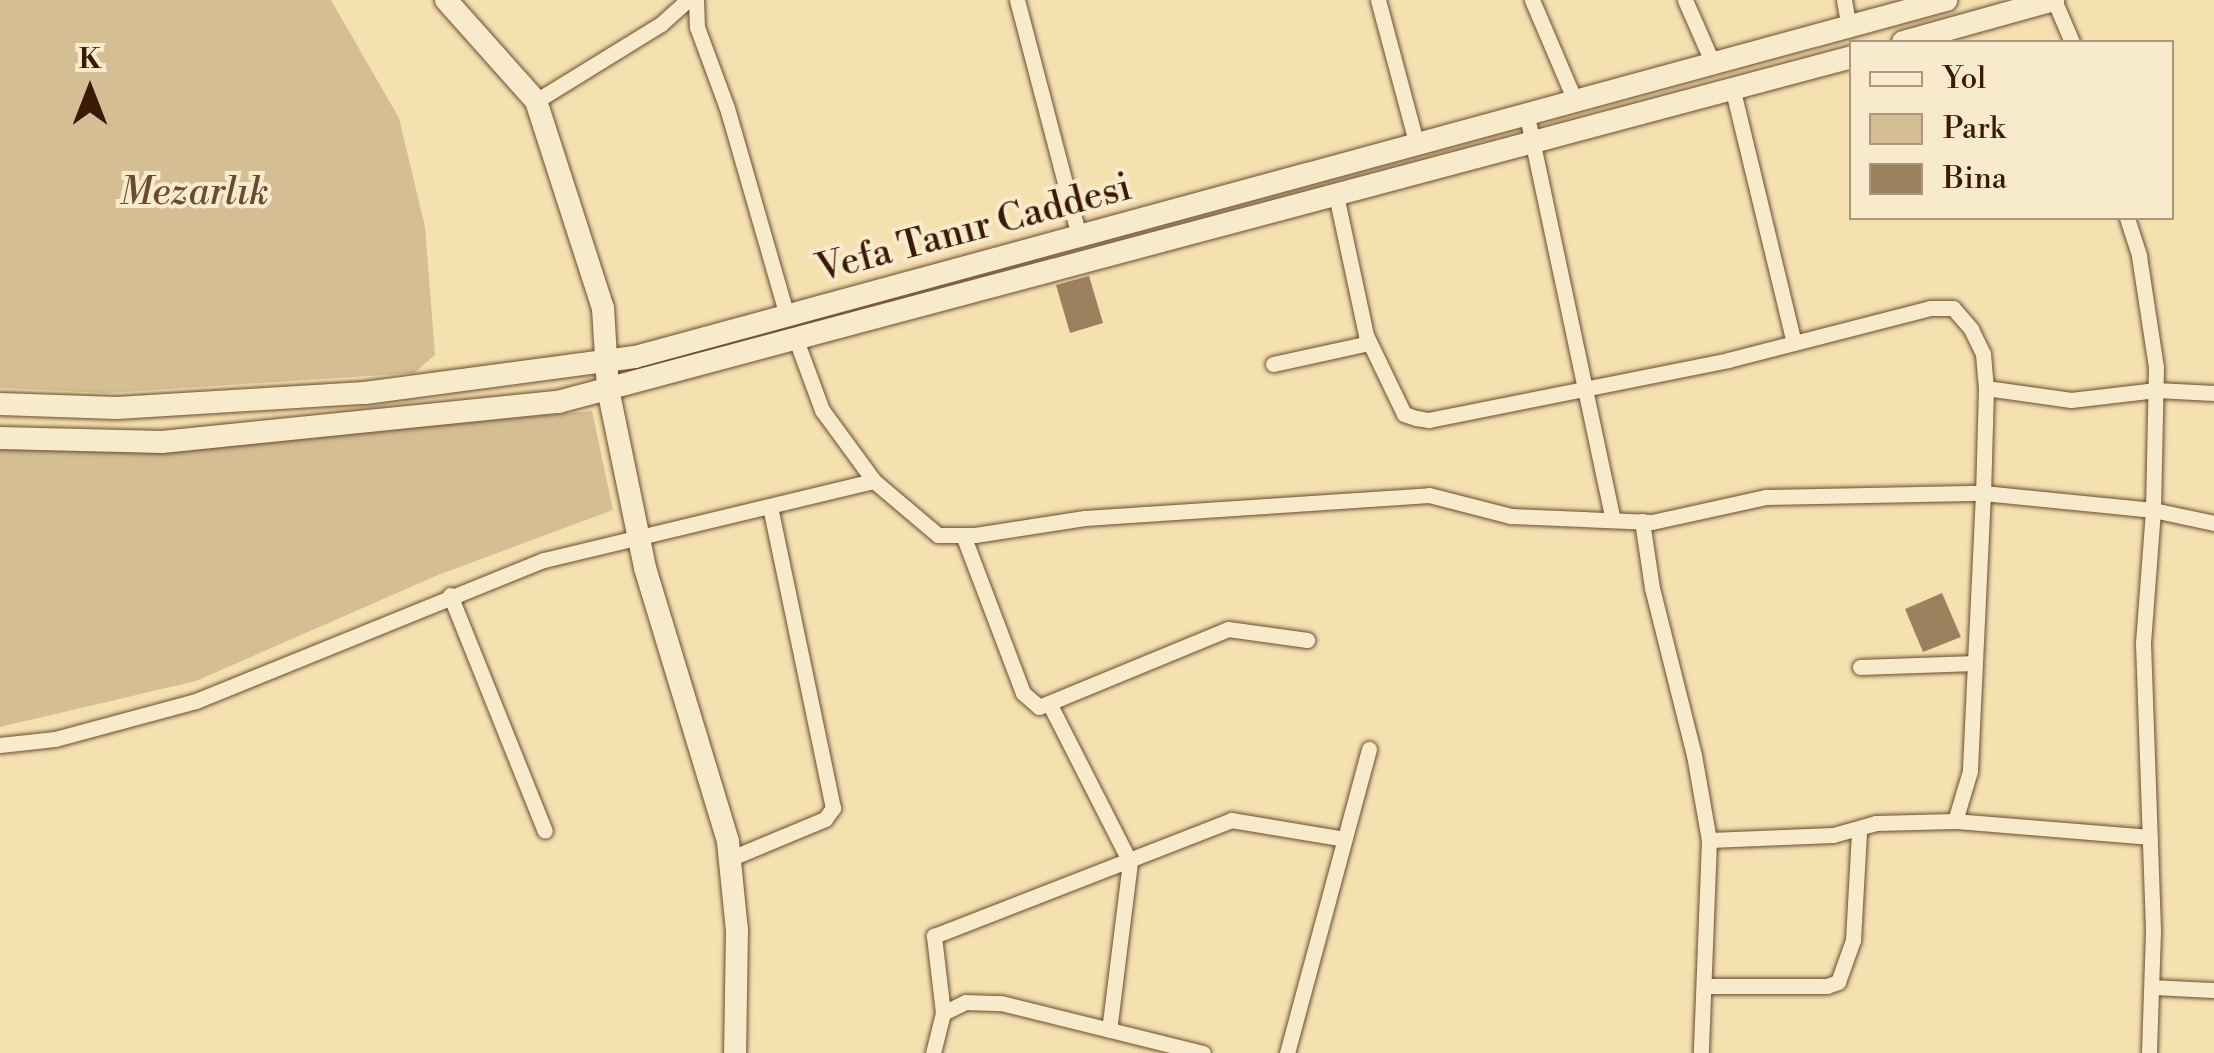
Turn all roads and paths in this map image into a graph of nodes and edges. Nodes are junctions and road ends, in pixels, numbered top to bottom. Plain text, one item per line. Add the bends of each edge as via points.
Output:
1 (446, 0) edge
2 (688, 0) edge
3 (696, 0) edge
4 (1017, 0) edge
5 (1378, 0) edge
6 (1532, 0) edge
7 (1685, 0) edge
8 (1844, 0) edge
9 (1946, 0) edge
10 (2053, 0) edge
11 (1849, 29) junction
12 (1910, 40) edge
13 (2071, 40) edge
14 (1849, 58) edge
15 (1714, 66) junction
16 (1734, 91) junction
17 (536, 101) junction
18 (1576, 103) junction
19 (1526, 116) junction
20 (1534, 144) junction
21 (1417, 146) junction
22 (1336, 195) junction
23 (2128, 220) edge
24 (1079, 237) junction
25 (791, 327) junction
26 (1369, 343) junction
27 (1794, 343) junction
28 (609, 360) junction
29 (1274, 364) dead end
30 (1986, 388) junction
31 (608, 389) junction
32 (1586, 390) junction
33 (2156, 390) junction
34 (2214, 393) edge
35 (0, 404) edge
36 (0, 438) edge
37 (874, 481) junction
38 (1983, 492) junction
39 (770, 507) junction
40 (2153, 510) junction
41 (1613, 520) junction
42 (1642, 521) junction
43 (2214, 523) edge
44 (963, 535) junction
45 (640, 538) junction
46 (450, 595) junction
47 (1307, 640) dead end
48 (1974, 662) junction
49 (1860, 668) dead end
50 (1050, 705) junction
51 (0, 745) edge
52 (1369, 749) dead end
53 (1956, 822) junction
54 (545, 831) dead end
55 (1859, 831) junction
56 (2149, 837) junction
57 (1344, 839) junction
58 (1710, 840) junction
59 (730, 859) junction
60 (1130, 862) junction
61 (1704, 986) junction
62 (2152, 987) junction
63 (2214, 990) edge
64 (943, 1012) junction
65 (1109, 1030) junction
66 (735, 1053) edge
67 (933, 1053) edge
68 (1202, 1053) edge
69 (1287, 1053) edge
70 (1701, 1053) edge
71 (2149, 1053) edge

1 - 17 main road
2 - 17 street via 661,24
3 - 25 street via 697,27
4 - 24 street
5 - 21 street
6 - 18 street
7 - 15 street
8 - 11 street
9 - 11 main road, Vefa Tanır Caddesi
10 - 12 main road
10 - 13 street
11 - 15 main road, Vefa Tanır Caddesi
14 - 16 main road, Vefa Tanır Caddesi
15 - 18 main road, Vefa Tanır Caddesi
16 - 20 main road, Vefa Tanır Caddesi
16 - 27 street
17 - 28 main road via 603,308
18 - 19 main road, Vefa Tanır Caddesi
19 - 20 street
19 - 21 main road, Vefa Tanır Caddesi
20 - 22 main road, Vefa Tanır Caddesi
20 - 32 street
21 - 24 main road, Vefa Tanır Caddesi
22 - 25 main road, Vefa Tanır Caddesi
22 - 26 street
23 - 33 street via 2139,256
24 - 25 main road, Vefa Tanır Caddesi
25 - 28 main road, Vefa Tanır Caddesi
25 - 31 main road, Vefa Tanır Caddesi
25 - 37 street via 822,410
26 - 29 street
26 - 32 street via 1404,414 1416,418
27 - 30 street via 1953,308 1983,354
27 - 32 street
28 - 31 main road
28 - 35 main road, Vefa Tanır Caddesi via 365,393 116,408
30 - 33 street via 2070,400
30 - 38 street
31 - 36 main road, Vefa Tanır Caddesi via 558,402 162,442
31 - 45 main road
32 - 41 street
33 - 34 street
33 - 40 street
37 - 39 street
37 - 44 street via 938,535
38 - 40 street
38 - 42 street via 1766,496
38 - 48 street
39 - 45 street
39 - 59 street via 834,808 826,819
40 - 43 street
40 - 56 street via 2143,642
41 - 42 street
41 - 44 street via 1511,516 1430,494 1085,518
42 - 58 street
44 - 50 street via 1023,693 1031,703
45 - 46 street via 544,560
45 - 59 main road
46 - 51 street via 196,701 55,739
46 - 54 street
47 - 50 street via 1228,628
48 - 49 street
48 - 53 street via 1970,771
50 - 60 street
52 - 57 street
53 - 55 street via 1876,823
53 - 56 street
55 - 58 street
55 - 61 street via 1853,940 1838,982
56 - 62 street
57 - 60 street via 1231,820
57 - 69 street
58 - 61 street
59 - 66 main road via 737,930
60 - 64 street via 934,936
60 - 65 street
61 - 70 street
62 - 63 street
62 - 71 street
64 - 65 street via 966,1002 1001,1003
64 - 67 street
65 - 68 street

